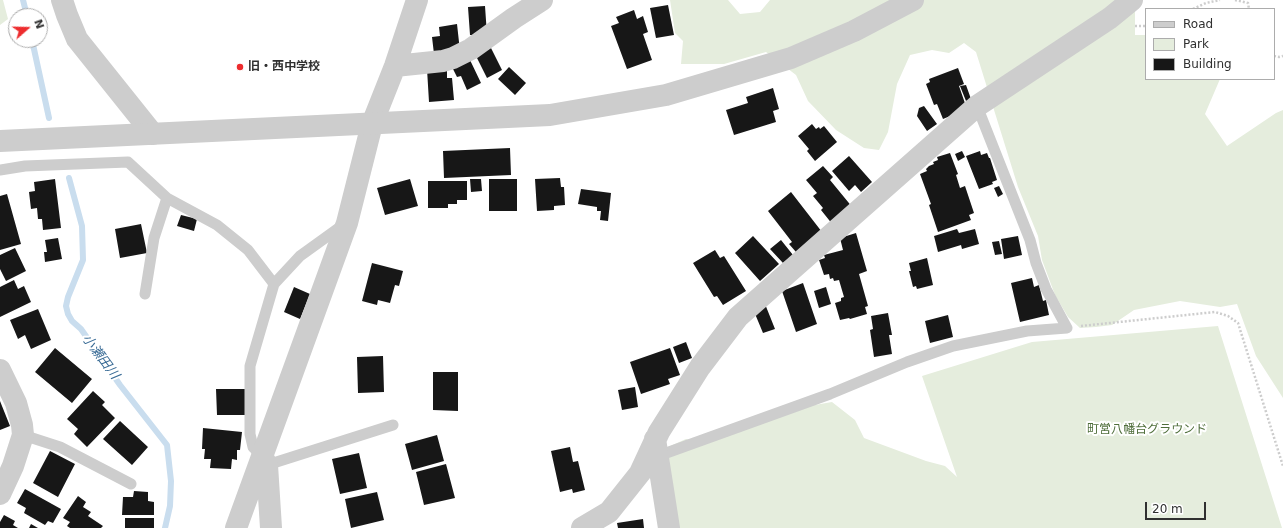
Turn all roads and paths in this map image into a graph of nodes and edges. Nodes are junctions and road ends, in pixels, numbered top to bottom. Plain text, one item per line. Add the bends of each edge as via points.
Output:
1 (62, 0) edge
2 (417, 0) edge
3 (542, 0) edge
4 (913, 0) edge
5 (1132, 0) edge
6 (1220, 0) edge
7 (1236, 0) edge
8 (1195, 8) edge
9 (1249, 8) edge
10 (395, 66) junction
11 (977, 106) junction
12 (372, 124) junction
13 (153, 134) junction
14 (0, 141) edge
15 (0, 170) edge
16 (167, 198) junction
17 (347, 222) junction
18 (274, 284) junction
19 (145, 294) dead end
20 (1067, 328) junction
21 (0, 370) edge
22 (393, 425) dead end
23 (23, 435) junction
24 (656, 448) junction
25 (265, 460) junction
26 (1283, 466) edge
27 (131, 484) dead end
28 (0, 494) edge
29 (236, 528) edge
30 (271, 528) edge
31 (582, 528) edge
32 (669, 528) edge

1 - 13 street via 77,39
2 - 10 street
3 - 10 street via 453,58
4 - 12 street via 854,31 791,58 666,95 550,115
5 - 11 street via 1110,18
6 - 8 path
7 - 9 path via 1248,3
10 - 12 street
11 - 20 lane via 1030,240 1046,289
11 - 24 street via 738,317 700,367
12 - 13 street
12 - 17 street
13 - 14 street
15 - 16 lane via 24,166 128,162
16 - 18 lane via 217,225 248,250
16 - 19 lane via 154,238
17 - 18 lane via 300,256
17 - 25 street
18 - 25 lane via 250,366 250,434 253,447
20 - 24 lane via 1027,331 953,346 830,394
20 - 26 path via 1215,312 1228,316 1238,323
21 - 23 street via 16,404
22 - 25 lane
23 - 27 lane via 60,447
23 - 28 street
24 - 31 street via 609,512
24 - 32 street
25 - 29 street
25 - 30 street

